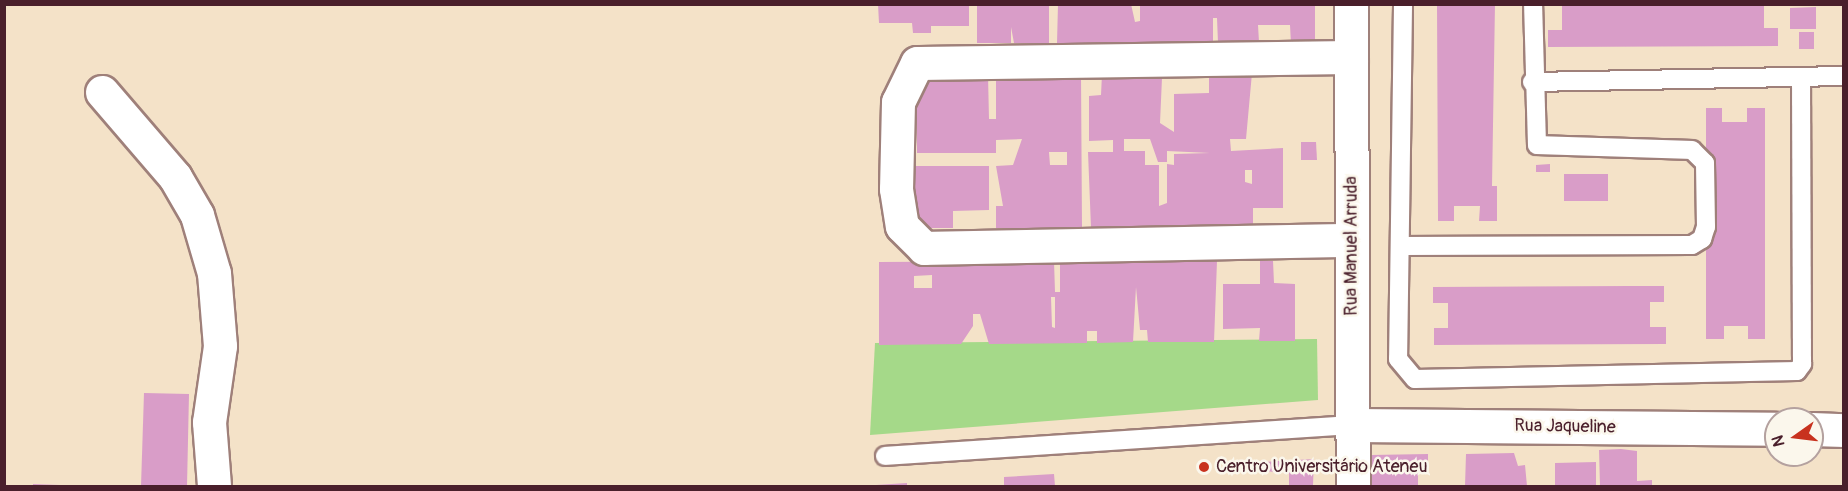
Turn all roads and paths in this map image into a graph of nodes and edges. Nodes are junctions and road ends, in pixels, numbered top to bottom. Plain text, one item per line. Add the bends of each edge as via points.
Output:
1 (1351, 4) edge
2 (1533, 4) edge
3 (1403, 6) dead end
4 (1351, 57) junction
5 (1844, 76) edge
6 (1801, 77) junction
7 (1532, 82) junction
8 (102, 92) dead end
9 (1352, 240) junction
10 (1400, 246) junction
11 (1354, 425) junction
12 (1764, 429) edge
13 (1824, 429) edge
14 (1844, 429) edge
15 (885, 456) dead end
16 (214, 486) edge
17 (1353, 486) edge

1 - 4 street, Rua Manuel Arruda
2 - 7 lane
3 - 10 lane
4 - 9 street, Rua Manuel Arruda
4 - 9 street via 917,63 898,102 896,189 902,226 924,248
5 - 6 lane
6 - 7 lane
6 - 10 lane via 1802,364 1797,371 1415,379 1398,359
7 - 10 lane via 1533,137 1544,150 1692,150 1699,154 1705,163 1706,227 1701,239 1692,245
8 - 16 street via 175,177 197,215 214,273 220,346 210,422
9 - 11 street, Rua Manuel Arruda
11 - 12 street, Rua Jaqueline
11 - 15 lane
11 - 17 street, Rua Manuel Arruda
13 - 14 street

